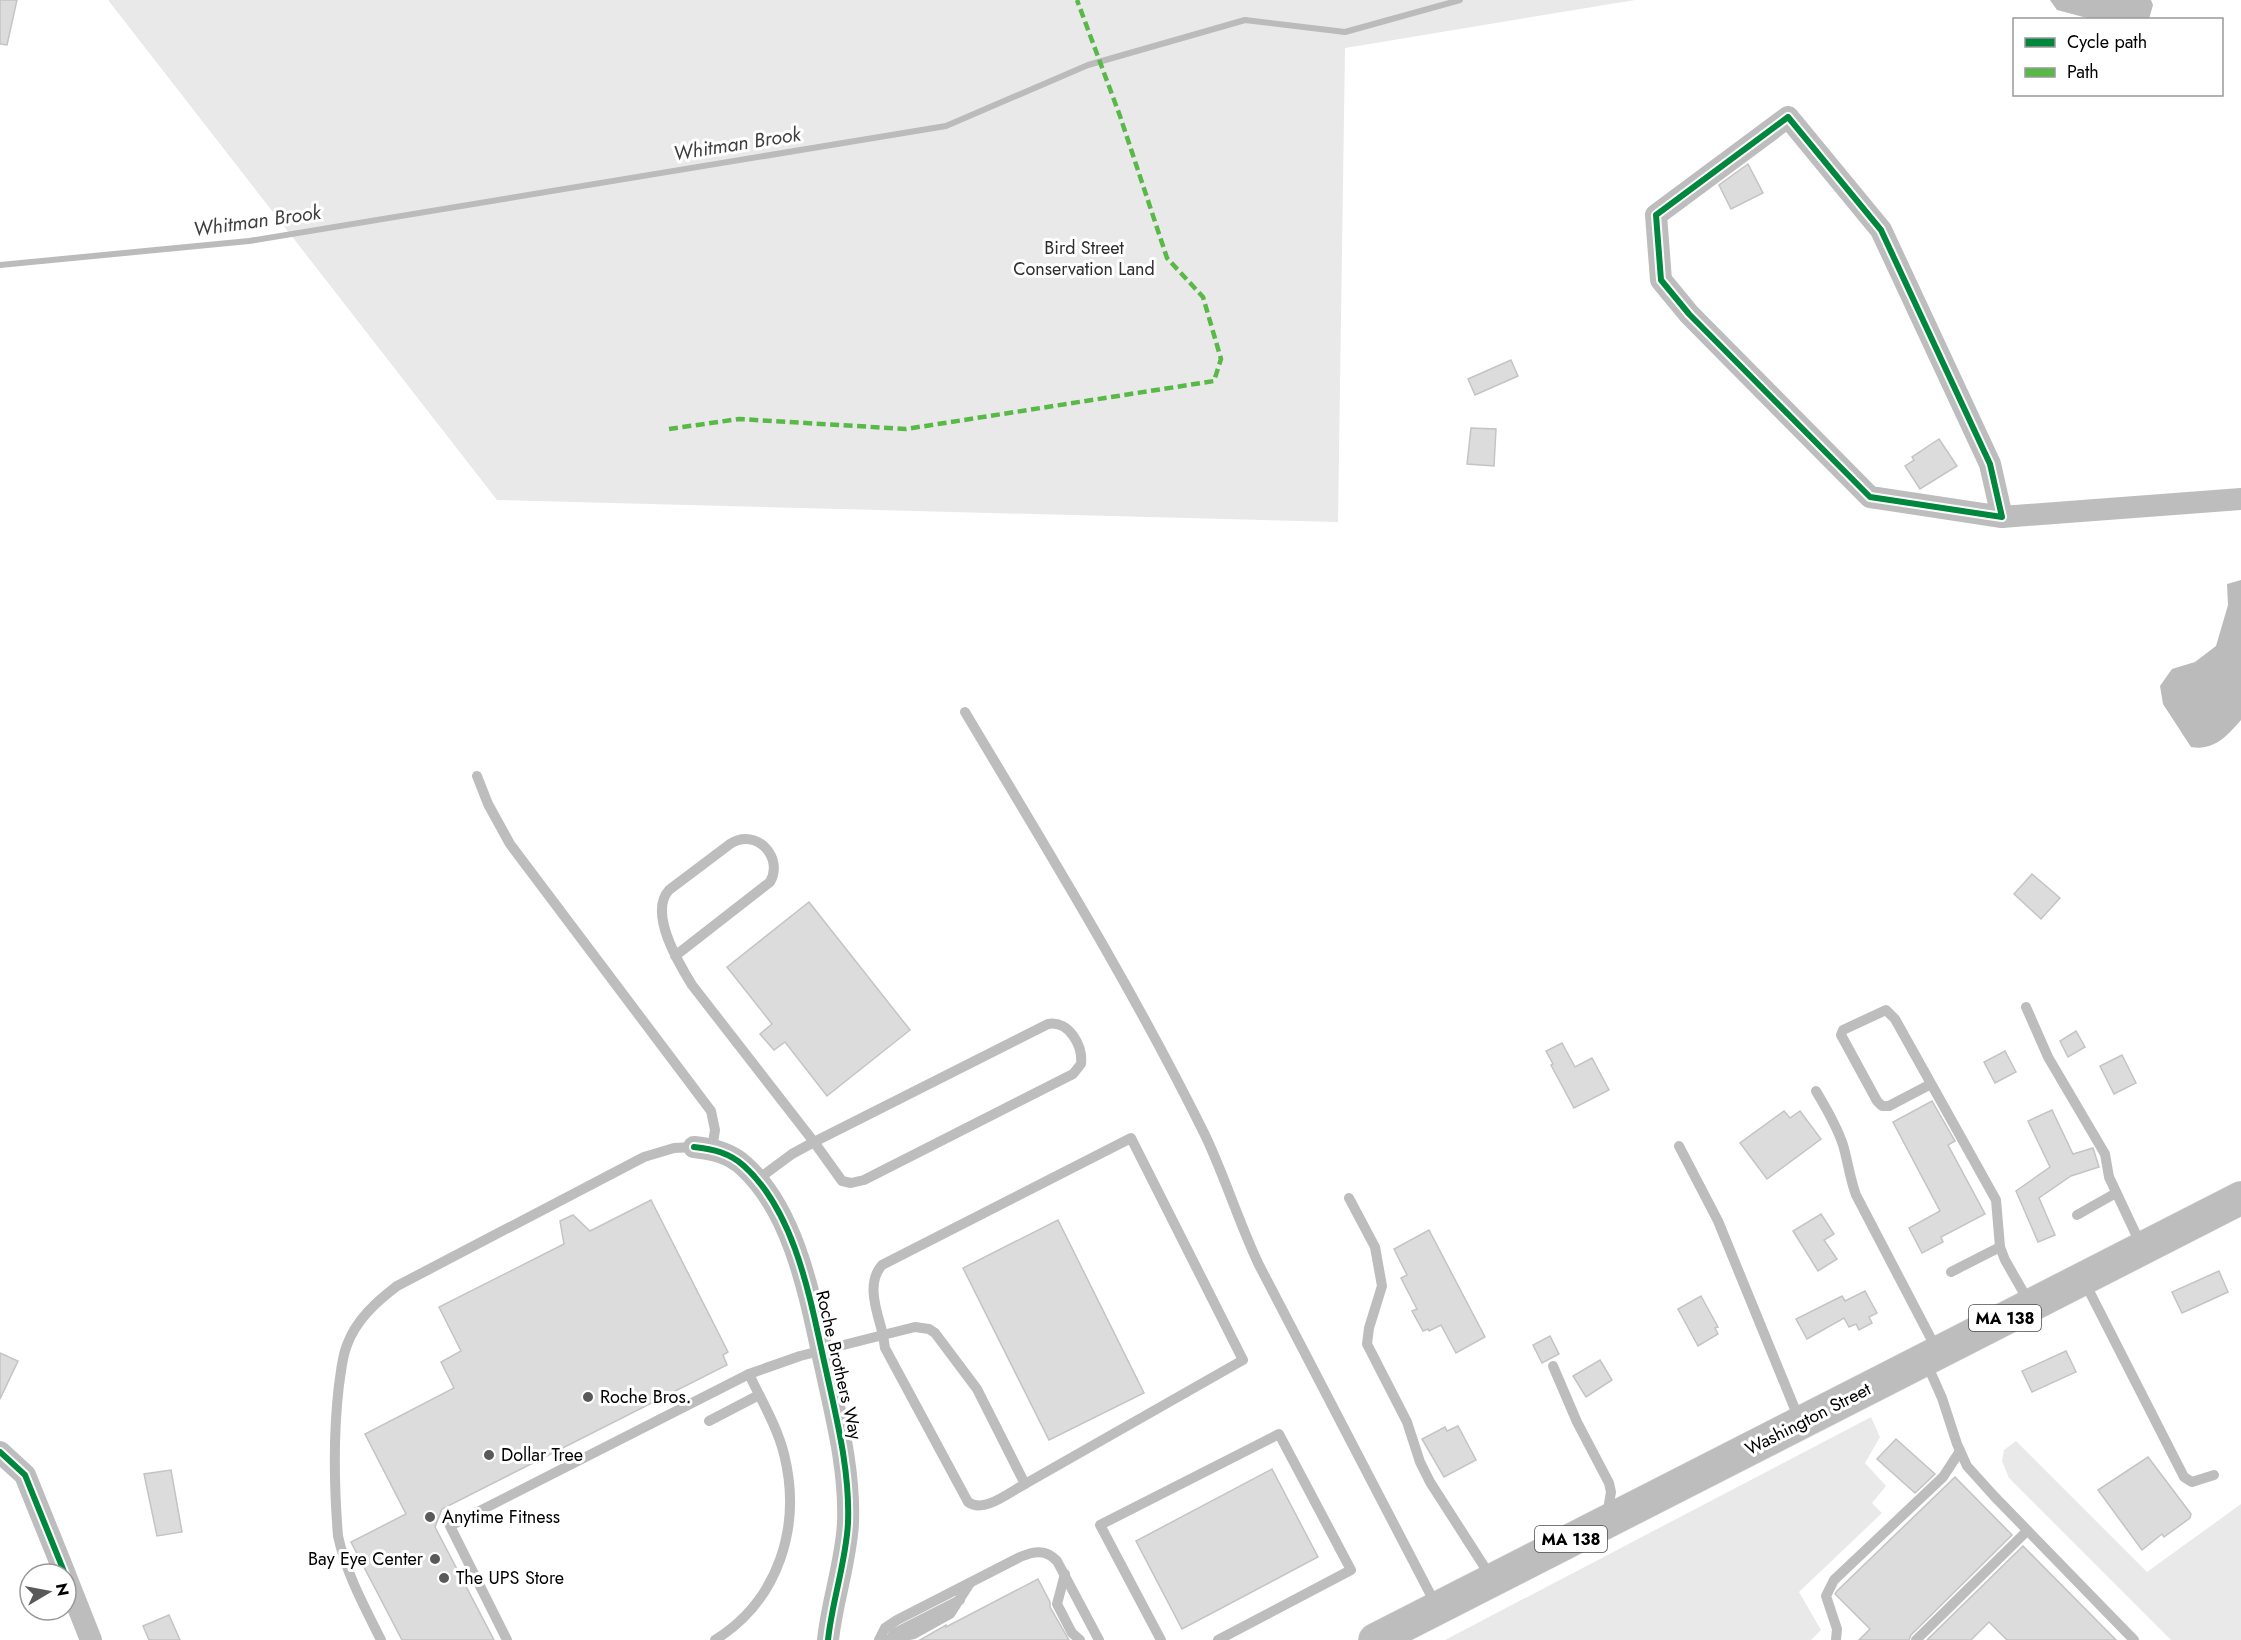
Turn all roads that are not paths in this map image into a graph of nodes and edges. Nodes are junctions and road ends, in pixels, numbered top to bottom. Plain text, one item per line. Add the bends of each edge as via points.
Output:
1 (2241, 499) edge
2 (2002, 517) junction
3 (965, 712) dead end
4 (477, 776) dead end
5 (675, 956) junction
6 (2026, 1007) dead end
7 (1931, 1084) junction
8 (1815, 1091) dead end
9 (814, 1142) junction
10 (1679, 1146) dead end
11 (703, 1148) junction
12 (757, 1180) junction
13 (2116, 1193) junction
14 (1349, 1198) dead end
15 (2241, 1198) edge
16 (2077, 1215) dead end
17 (2000, 1247) junction
18 (2142, 1248) junction
19 (1951, 1272) dead end
20 (2082, 1278) junction
21 (2031, 1305) junction
22 (883, 1335) junction
23 (822, 1351) junction
24 (1931, 1356) junction
25 (1553, 1366) dead end
26 (749, 1374) junction
27 (759, 1395) junction
28 (709, 1421) dead end
29 (1801, 1422) junction
30 (1960, 1451) junction
31 (0, 1452) edge
32 (2214, 1475) dead end
33 (1025, 1484) junction
34 (1606, 1522) junction
35 (2027, 1531) junction
36 (60, 1562) edge
37 (1065, 1574) junction
38 (1493, 1580) junction
39 (970, 1583) junction
40 (1438, 1607) junction
41 (78, 1608) edge
42 (91, 1640) edge
43 (381, 1640) edge
44 (507, 1640) edge
45 (715, 1640) edge
46 (828, 1640) edge
47 (882, 1640) edge
48 (1080, 1640) edge
49 (1099, 1640) edge
50 (1161, 1640) edge
51 (1218, 1640) edge
52 (1375, 1640) edge
53 (1836, 1640) edge
54 (1916, 1640) edge
55 (2134, 1640) edge

1 - 2 street
2 - 2 street via 1870,497 1689,314 1661,280 1656,215 1788,117 1881,230 1990,464
3 - 40 lane via 1104,944 1188,1102 1259,1265
4 - 11 lane via 510,844 711,1111 715,1130
5 - 5 lane via 661,907 665,895 734,841 748,838 758,842 774,863 770,882
5 - 9 lane via 692,985
6 - 13 lane via 2048,1057 2104,1154
7 - 7 lane via 1896,1019 1886,1010 1843,1030 1841,1035 1882,1106
7 - 17 lane via 1996,1200
8 - 24 lane via 1829,1112 1843,1145 1856,1195
9 - 9 lane via 838,1178 860,1181 1073,1074 1081,1064 1078,1047 1067,1027 1048,1024
9 - 12 lane
10 - 29 lane via 1718,1221
11 - 12 street, Roche Brothers Way via 738,1161
11 - 43 lane via 674,1148 644,1157 397,1286 359,1322 347,1345 337,1407 338,1536 357,1593
12 - 23 street, Roche Brothers Way via 793,1244
13 - 16 lane
13 - 18 lane
14 - 38 lane via 1375,1247 1382,1286 1367,1344 1407,1422 1430,1482
15 - 18 main road, Washington Street / MA 138
17 - 19 lane
17 - 21 lane
18 - 20 main road, Washington Street / MA 138
20 - 21 main road, Washington Street / MA 138
20 - 32 lane via 2184,1477 2192,1482
21 - 24 main road, Washington Street / MA 138
22 - 23 lane
22 - 33 lane via 915,1327 935,1333 981,1396
22 - 33 lane via 890,1359 969,1502 976,1506 985,1504
22 - 33 lane via 874,1283 876,1273 886,1262 1131,1138 1243,1360
23 - 26 lane
23 - 46 street, Roche Brothers Way via 848,1491 847,1538
24 - 29 main road, Washington Street / MA 138
24 - 30 lane
25 - 34 lane via 1609,1483
26 - 27 lane
26 - 44 lane via 450,1526
27 - 28 lane
27 - 45 lane via 784,1454 790,1491 787,1530 780,1558 763,1595 741,1621
29 - 34 main road, Washington Street / MA 138
30 - 35 lane via 1966,1466
30 - 53 lane via 1943,1476 1834,1580 1826,1596 1837,1629
31 - 36 street via 25,1475
34 - 38 main road, Washington Street / MA 138
35 - 54 lane
35 - 55 lane
37 - 39 lane via 1053,1556 1036,1552
37 - 48 lane via 1056,1601 1072,1633
37 - 49 lane
38 - 40 main road, Washington Street / MA 138
39 - 47 lane via 890,1624 882,1631
39 - 47 lane via 950,1614 914,1634
40 - 52 main road, Washington Street / MA 138
41 - 42 street
50 - 51 lane via 1100,1525 1279,1434 1351,1570

